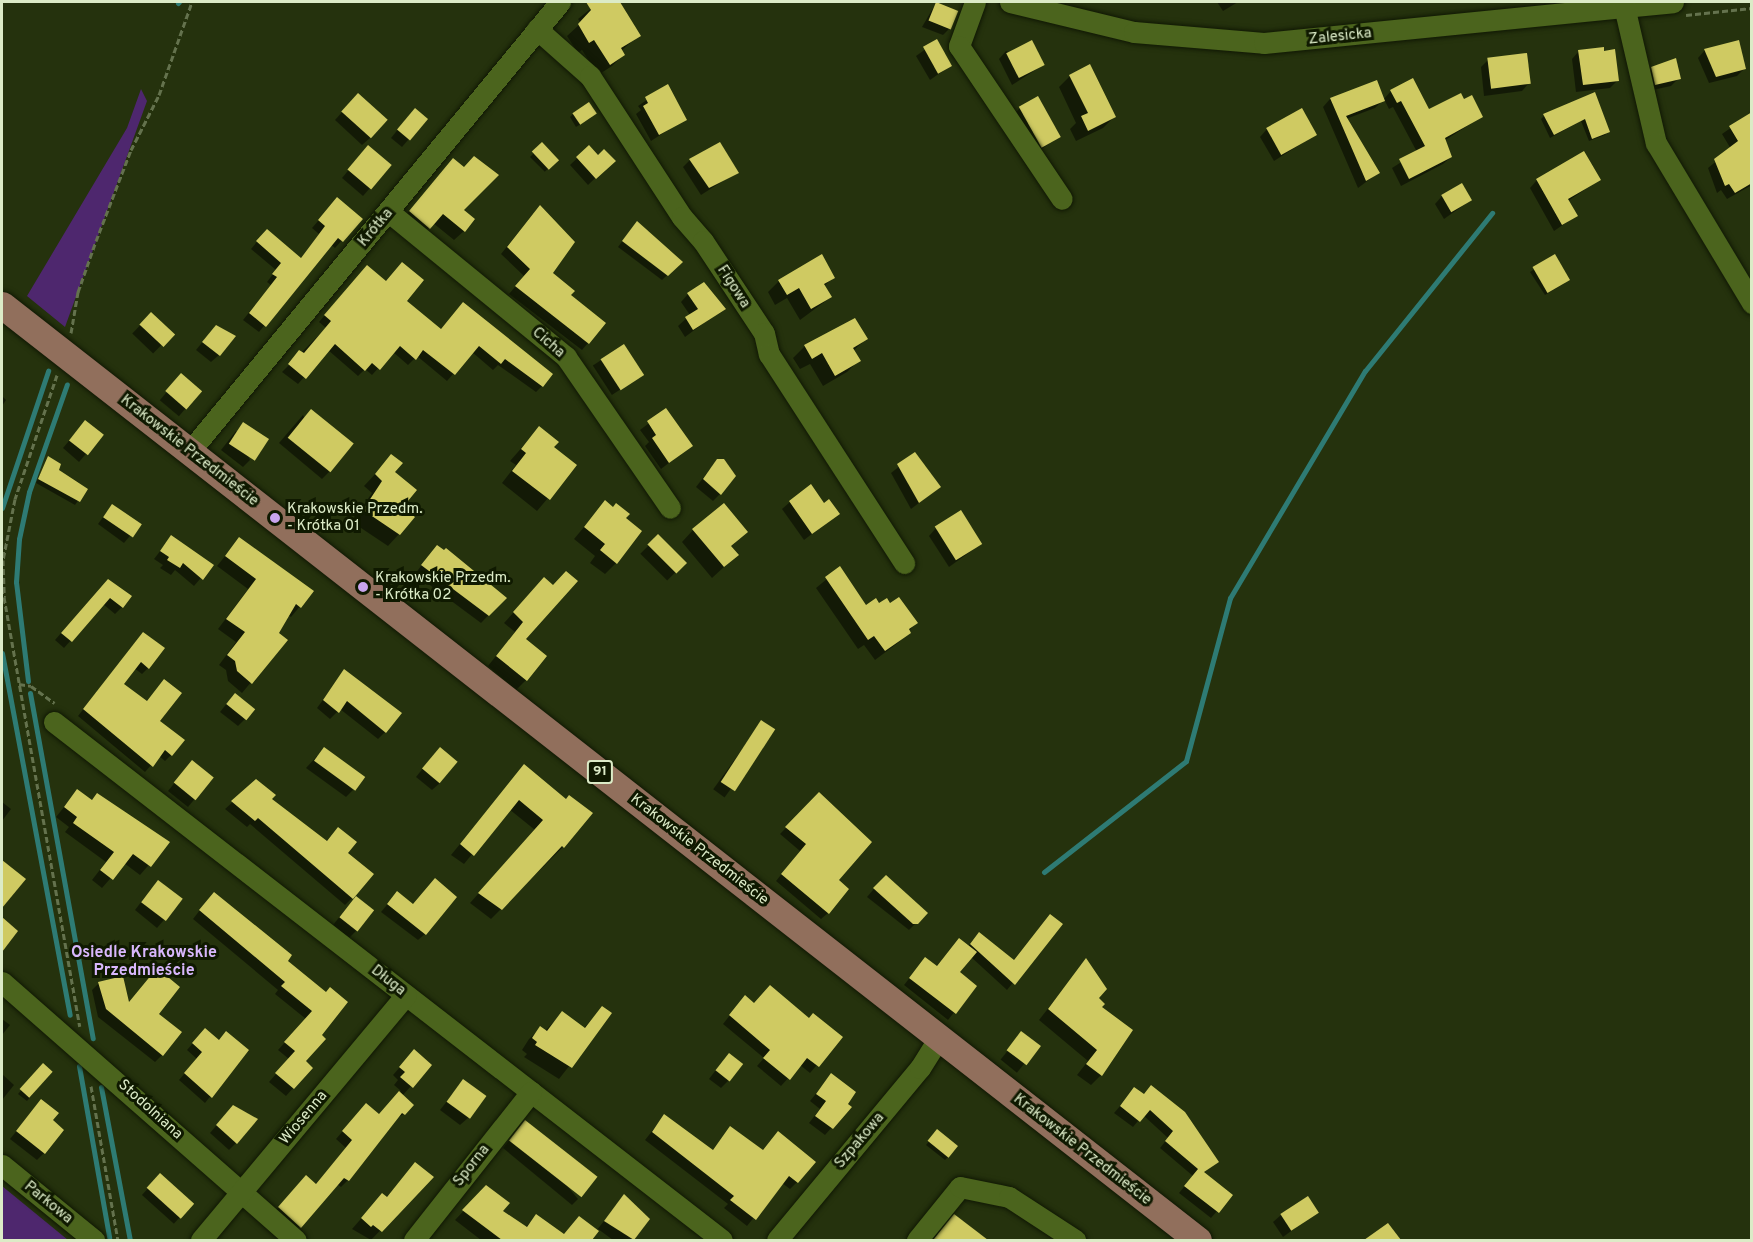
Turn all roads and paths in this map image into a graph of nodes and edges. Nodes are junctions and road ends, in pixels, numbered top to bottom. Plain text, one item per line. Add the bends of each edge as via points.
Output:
1 (192, 2) edge
2 (560, 2) edge
3 (975, 2) edge
4 (1010, 2) edge
5 (1673, 2) edge
6 (1624, 6) junction
7 (537, 29) junction
8 (1062, 199) dead end
9 (390, 212) junction
10 (1752, 303) edge
11 (2, 305) edge
12 (69, 340) dead end
13 (58, 370) dead end
14 (190, 451) junction
15 (670, 508) dead end
16 (904, 563) dead end
17 (54, 722) dead end
18 (2, 982) edge
19 (406, 995) junction
20 (75, 1028) dead end
21 (939, 1038) junction
22 (90, 1078) dead end
23 (531, 1092) junction
24 (2, 1164) edge
25 (242, 1193) junction
26 (94, 1240) edge
27 (118, 1240) edge
28 (201, 1240) edge
29 (297, 1240) edge
30 (414, 1240) edge
31 (722, 1240) edge
32 (777, 1240) edge
33 (917, 1240) edge
34 (1075, 1240) edge
35 (1198, 1240) edge

1 - 12 path via 159,95 131,150 96,241 78,292
2 - 7 street, Krótka
3 - 8 street via 959,46
4 - 6 street, Zalesicka via 1134,32 1264,43
5 - 6 street, Zalesicka
6 - 10 street via 1656,143
7 - 9 street, Krótka
7 - 16 street, Figowa via 590,76 764,333 769,354
9 - 14 street, Krótka
9 - 15 street, Cicha via 566,357
11 - 14 main road, Krakowskie Przedmieście / 91
13 - 20 path via 15,500 3,560 4,597 82,1034
14 - 21 main road, Krakowskie Przedmieście / 91
17 - 19 street, Długa
18 - 25 street, Stodolniana
19 - 23 street, Długa
19 - 25 street, Wiosenna
21 - 32 street, Szpakowa via 920,1068
21 - 35 main road, Krakowskie Przedmieście / 91
22 - 27 path
23 - 30 street, Sporna
23 - 31 street, Długa
24 - 26 street, Parkowa
25 - 28 street, Wiosenna
25 - 29 street, Stodolniana
33 - 34 street via 960,1187 1009,1197

